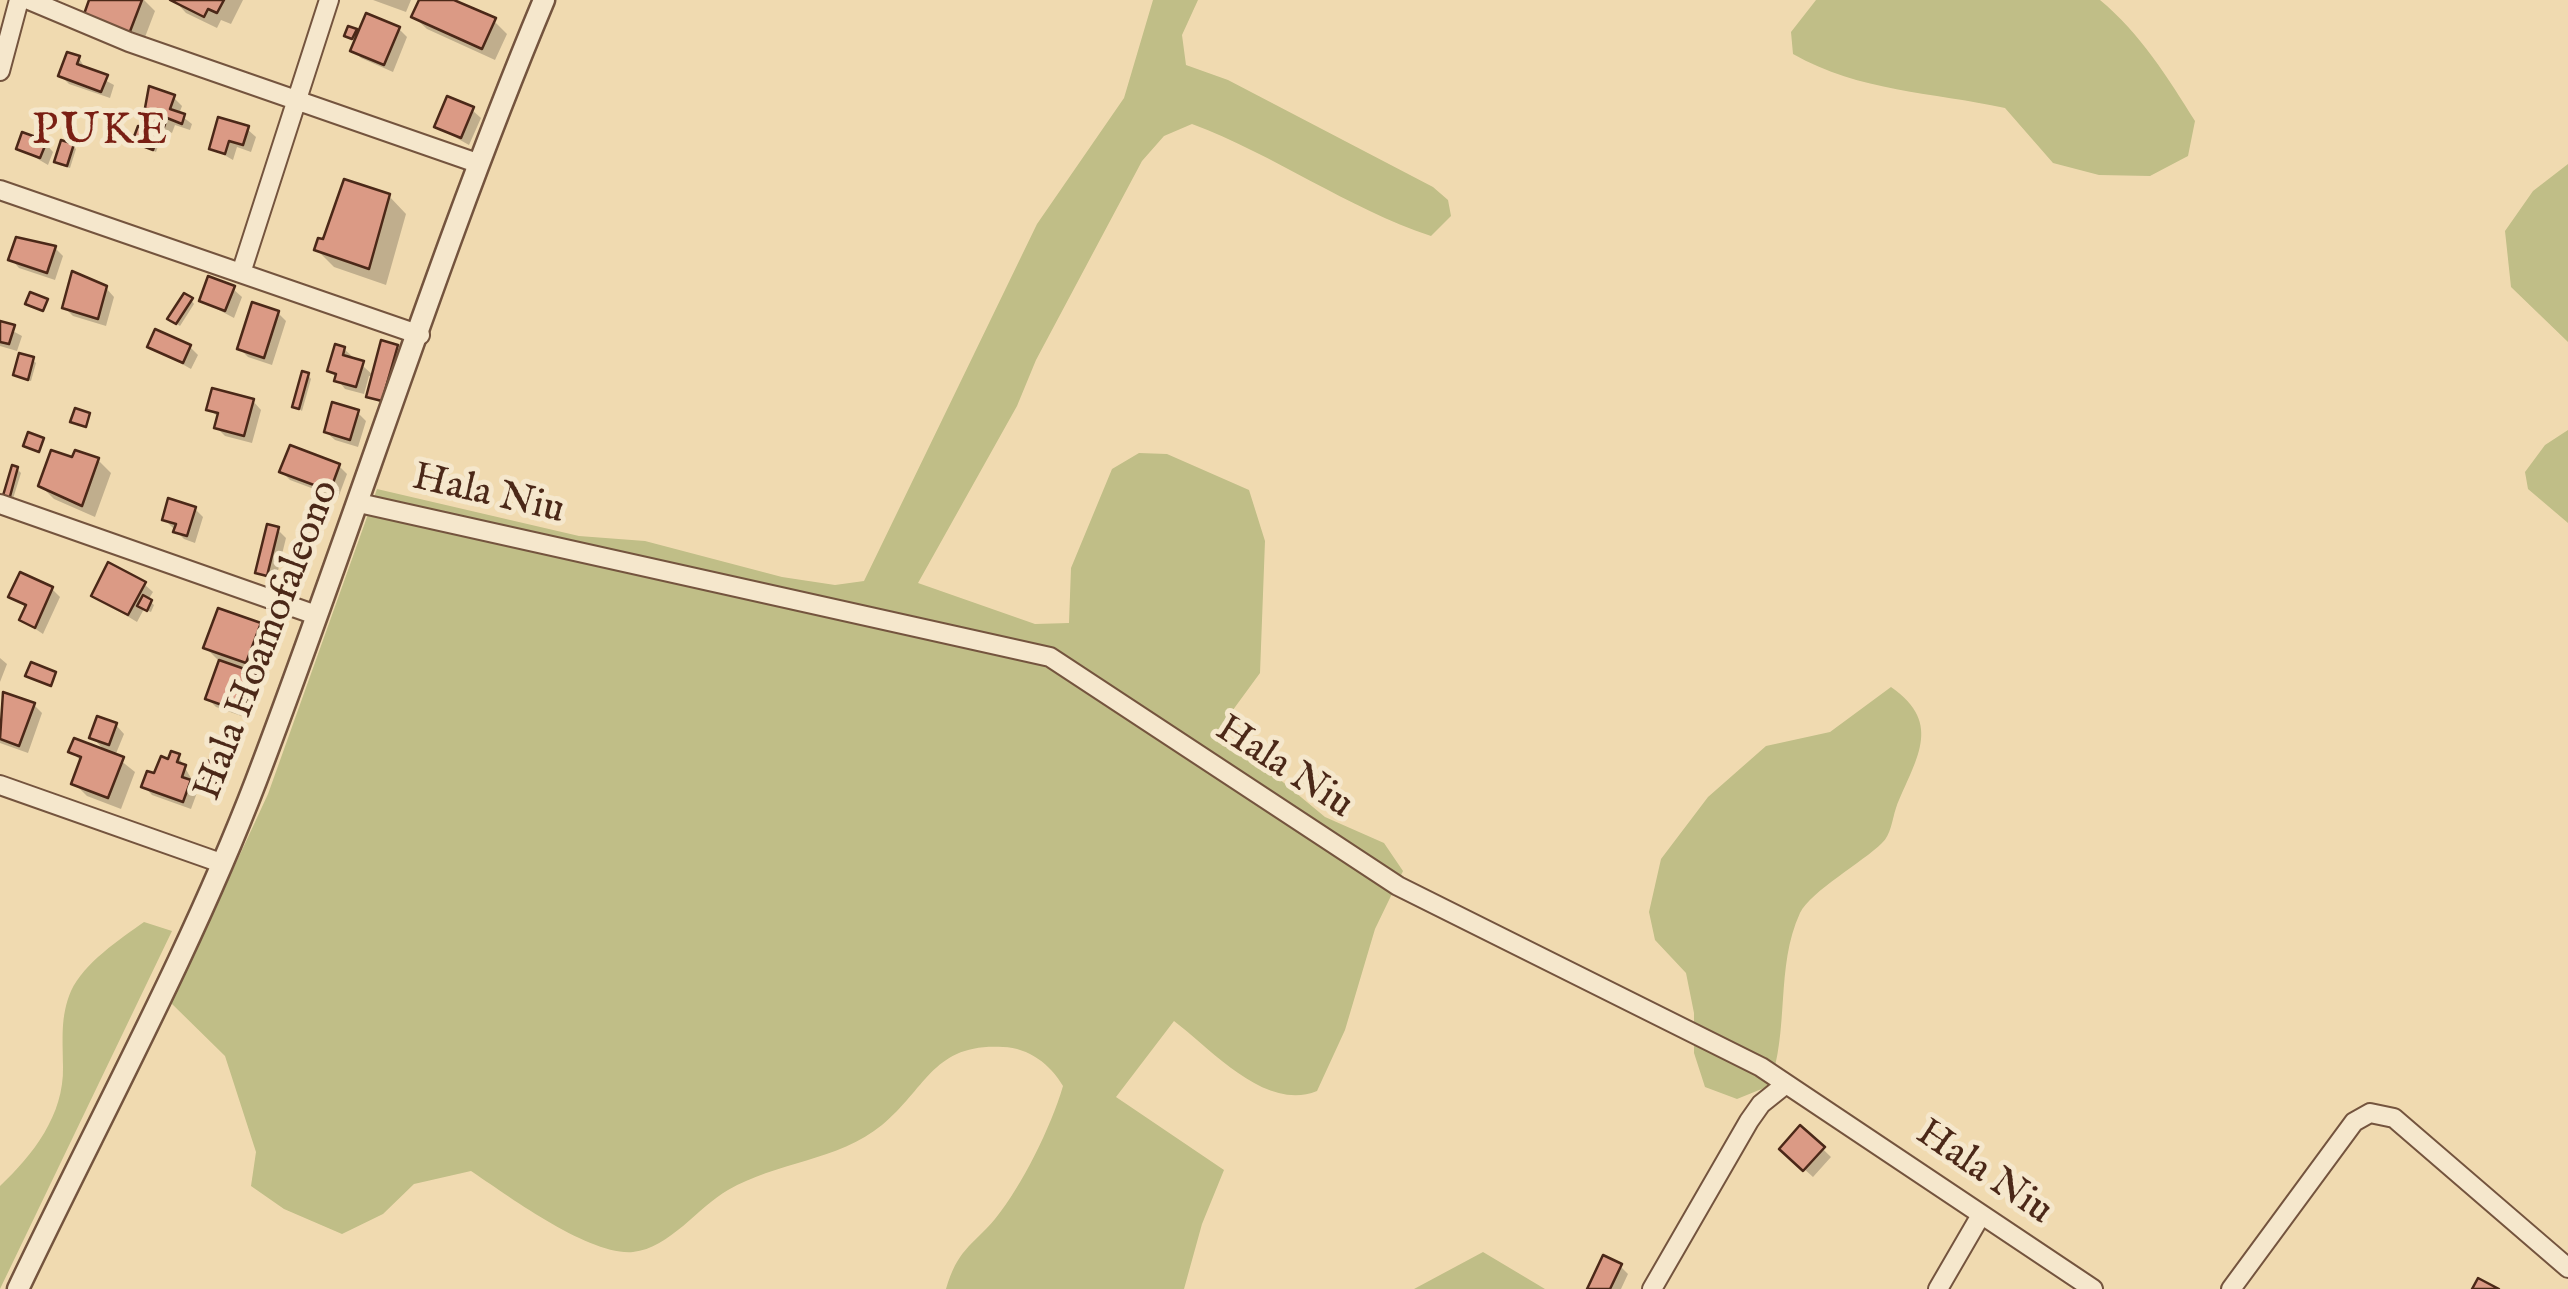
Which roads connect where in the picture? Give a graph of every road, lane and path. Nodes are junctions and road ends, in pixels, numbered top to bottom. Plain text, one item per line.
1 (20, 0) edge
2 (29, 0) edge
3 (329, 0) edge
4 (544, 0) edge
5 (0, 71) edge
6 (295, 101) junction
7 (477, 163) junction
8 (0, 190) edge
9 (241, 272) junction
10 (420, 335) junction
11 (359, 503) junction
12 (0, 504) edge
13 (316, 615) junction
14 (0, 785) edge
15 (221, 863) junction
16 (1786, 1084) junction
17 (1981, 1215) junction
18 (2568, 1268) edge
19 (18, 1289) edge
20 (1652, 1289) edge
21 (1938, 1289) edge
22 (2093, 1289) edge
23 (2232, 1289) edge

1 - 5 street
2 - 6 street
3 - 6 street
4 - 7 street, Hala Hoamofaleono
6 - 7 street
6 - 9 street
7 - 10 street, Hala Hoamofaleono
8 - 9 street
9 - 10 street
10 - 11 street, Hala Hoamofaleono
11 - 13 street, Hala Hoamofaleono
11 - 16 street, Hala Niu
12 - 13 street
13 - 15 street, Hala Hoamofaleono
14 - 15 street
15 - 19 street, Hala Hoamofaleono
16 - 17 street, Hala Niu
16 - 20 street
17 - 21 street
17 - 22 street, Hala Niu
18 - 23 street

